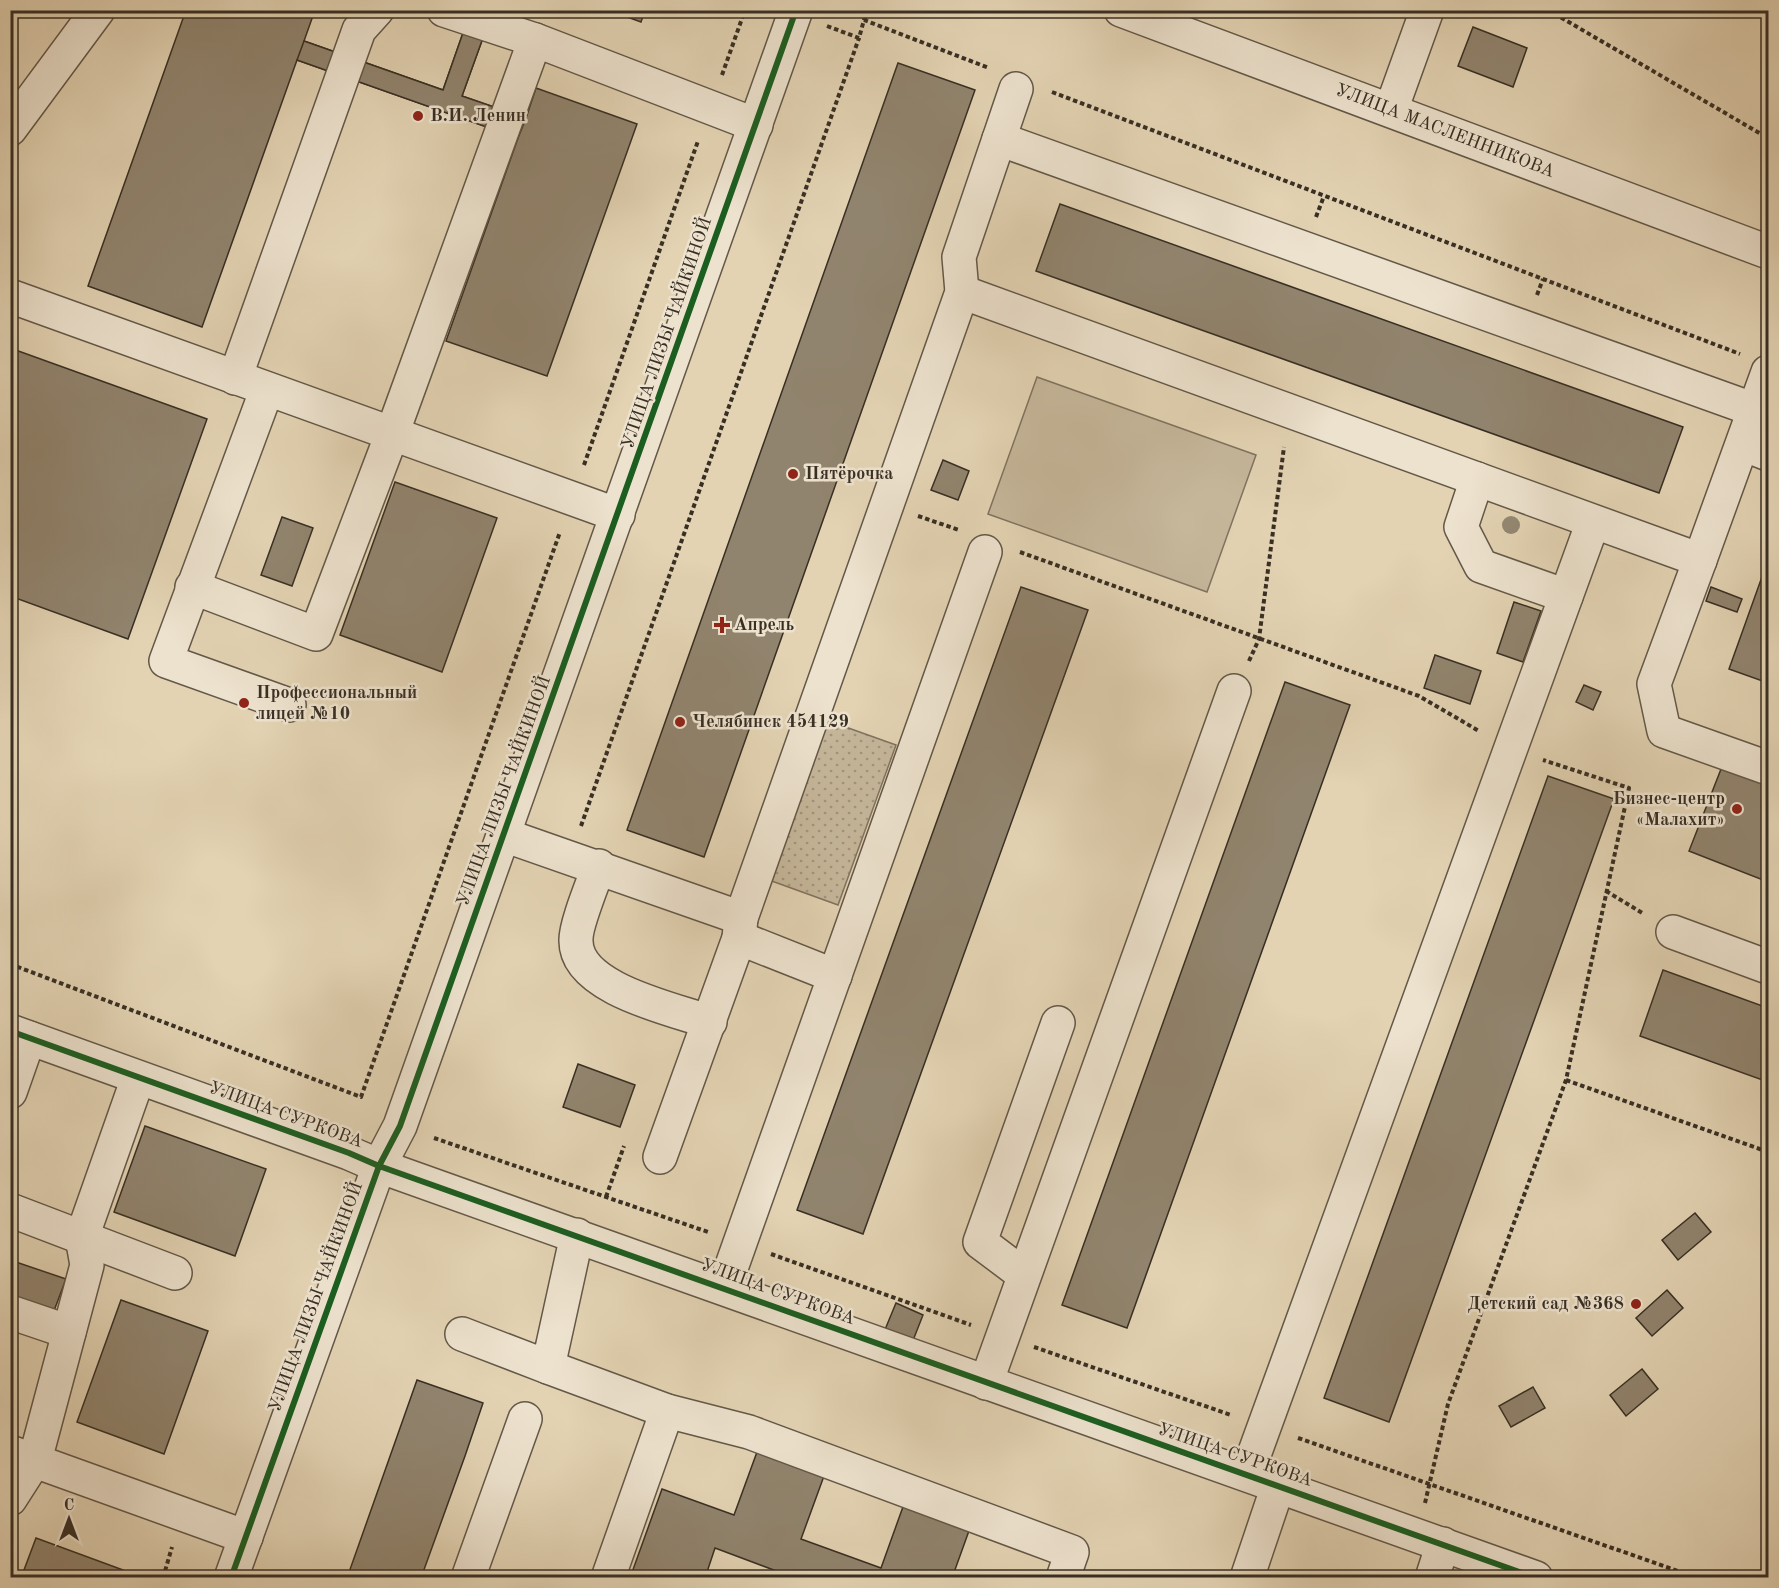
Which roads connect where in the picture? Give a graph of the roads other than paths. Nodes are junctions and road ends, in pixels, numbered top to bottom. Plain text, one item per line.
1 (98, 10) edge
2 (377, 10) edge
3 (444, 10) edge
4 (1121, 10) edge
5 (1427, 10) edge
6 (795, 13) edge
7 (535, 40) junction
8 (1020, 83) road end
9 (1390, 110) junction
10 (756, 125) junction
11 (10, 129) edge
12 (999, 139) junction
13 (1768, 252) edge
14 (962, 292) junction
15 (10, 296) edge
16 (1758, 365) edge
17 (235, 378) junction
18 (267, 389) junction
19 (1755, 410) junction
20 (392, 434) junction
21 (1756, 449) edge
22 (1477, 479) junction
23 (618, 515) junction
24 (1593, 522) junction
25 (974, 542) road end
26 (1700, 560) junction
27 (192, 587) junction
28 (1566, 596) junction
29 (1234, 691) road end
30 (289, 705) dead end
31 (1768, 768) edge
32 (504, 835) junction
33 (585, 861) junction
34 (740, 928) junction
35 (1673, 932) road end
36 (1768, 966) edge
37 (835, 976) junction
38 (710, 1022) junction
39 (1058, 1023) dead end
40 (20, 1035) edge
41 (138, 1078) junction
42 (10, 1092) edge
43 (660, 1157) dead end
44 (379, 1166) junction
45 (10, 1210) edge
46 (577, 1235) junction
47 (82, 1237) junction
48 (175, 1274) dead end
49 (1024, 1275) junction
50 (724, 1288) junction
51 (10, 1312) edge
52 (69, 1332) junction
53 (462, 1334) dead end
54 (548, 1367) junction
55 (986, 1383) junction
56 (667, 1411) junction
57 (525, 1419) dead end
58 (22, 1456) edge
59 (1246, 1474) junction
60 (1278, 1486) junction
61 (10, 1499) edge
62 (246, 1537) junction
63 (1431, 1540) junction
64 (231, 1578) edge
65 (468, 1578) edge
66 (608, 1578) edge
67 (1063, 1578) edge
68 (1247, 1578) edge
69 (1432, 1578) edge
70 (1536, 1578) edge

1 - 11 street
2 - 17 street
3 - 7 street
4 - 9 street, УЛИЦА МАСЛЕННИКОВА
5 - 9 street
6 - 10 street, УЛИЦА ЛИЗЫ ЧАЙКИНОЙ
7 - 10 street
7 - 20 street
8 - 12 street
9 - 13 street, УЛИЦА МАСЛЕННИКОВА
10 - 23 street, УЛИЦА ЛИЗЫ ЧАЙКИНОЙ
12 - 14 street
12 - 19 street
14 - 22 street
14 - 34 street
15 - 17 street
16 - 19 street
17 - 18 street
18 - 20 street
18 - 27 street
19 - 21 street
20 - 23 street
20 - 27 street
21 - 26 street
22 - 24 street
22 - 28 street
23 - 32 street, УЛИЦА ЛИЗЫ ЧАЙКИНОЙ
24 - 26 street
24 - 28 street
25 - 37 street
26 - 31 street
27 - 30 street
28 - 59 street
29 - 49 street
32 - 33 street
32 - 44 street, УЛИЦА ЛИЗЫ ЧАЙКИНОЙ
33 - 34 street
33 - 38 street
34 - 37 street
34 - 38 street
35 - 36 street
37 - 50 street
38 - 43 street
39 - 49 street
40 - 41 street, УЛИЦА СУРКОВА
40 - 42 street
41 - 44 street, УЛИЦА СУРКОВА
41 - 47 street
44 - 46 street, УЛИЦА СУРКОВА
44 - 62 street, УЛИЦА ЛИЗЫ ЧАЙКИНОЙ
45 - 47 street
46 - 50 street, УЛИЦА СУРКОВА
46 - 54 street
47 - 48 street
47 - 52 street
49 - 55 street
50 - 55 street, УЛИЦА СУРКОВА
51 - 52 street
52 - 58 street
53 - 54 street
54 - 56 street
55 - 59 street, УЛИЦА СУРКОВА
56 - 66 street
56 - 67 street
57 - 65 street
58 - 61 street
58 - 62 street
59 - 60 street, УЛИЦА СУРКОВА
60 - 63 street, УЛИЦА СУРКОВА
60 - 68 street
62 - 64 street, УЛИЦА ЛИЗЫ ЧАЙКИНОЙ
63 - 69 street
63 - 70 street, УЛИЦА СУРКОВА

